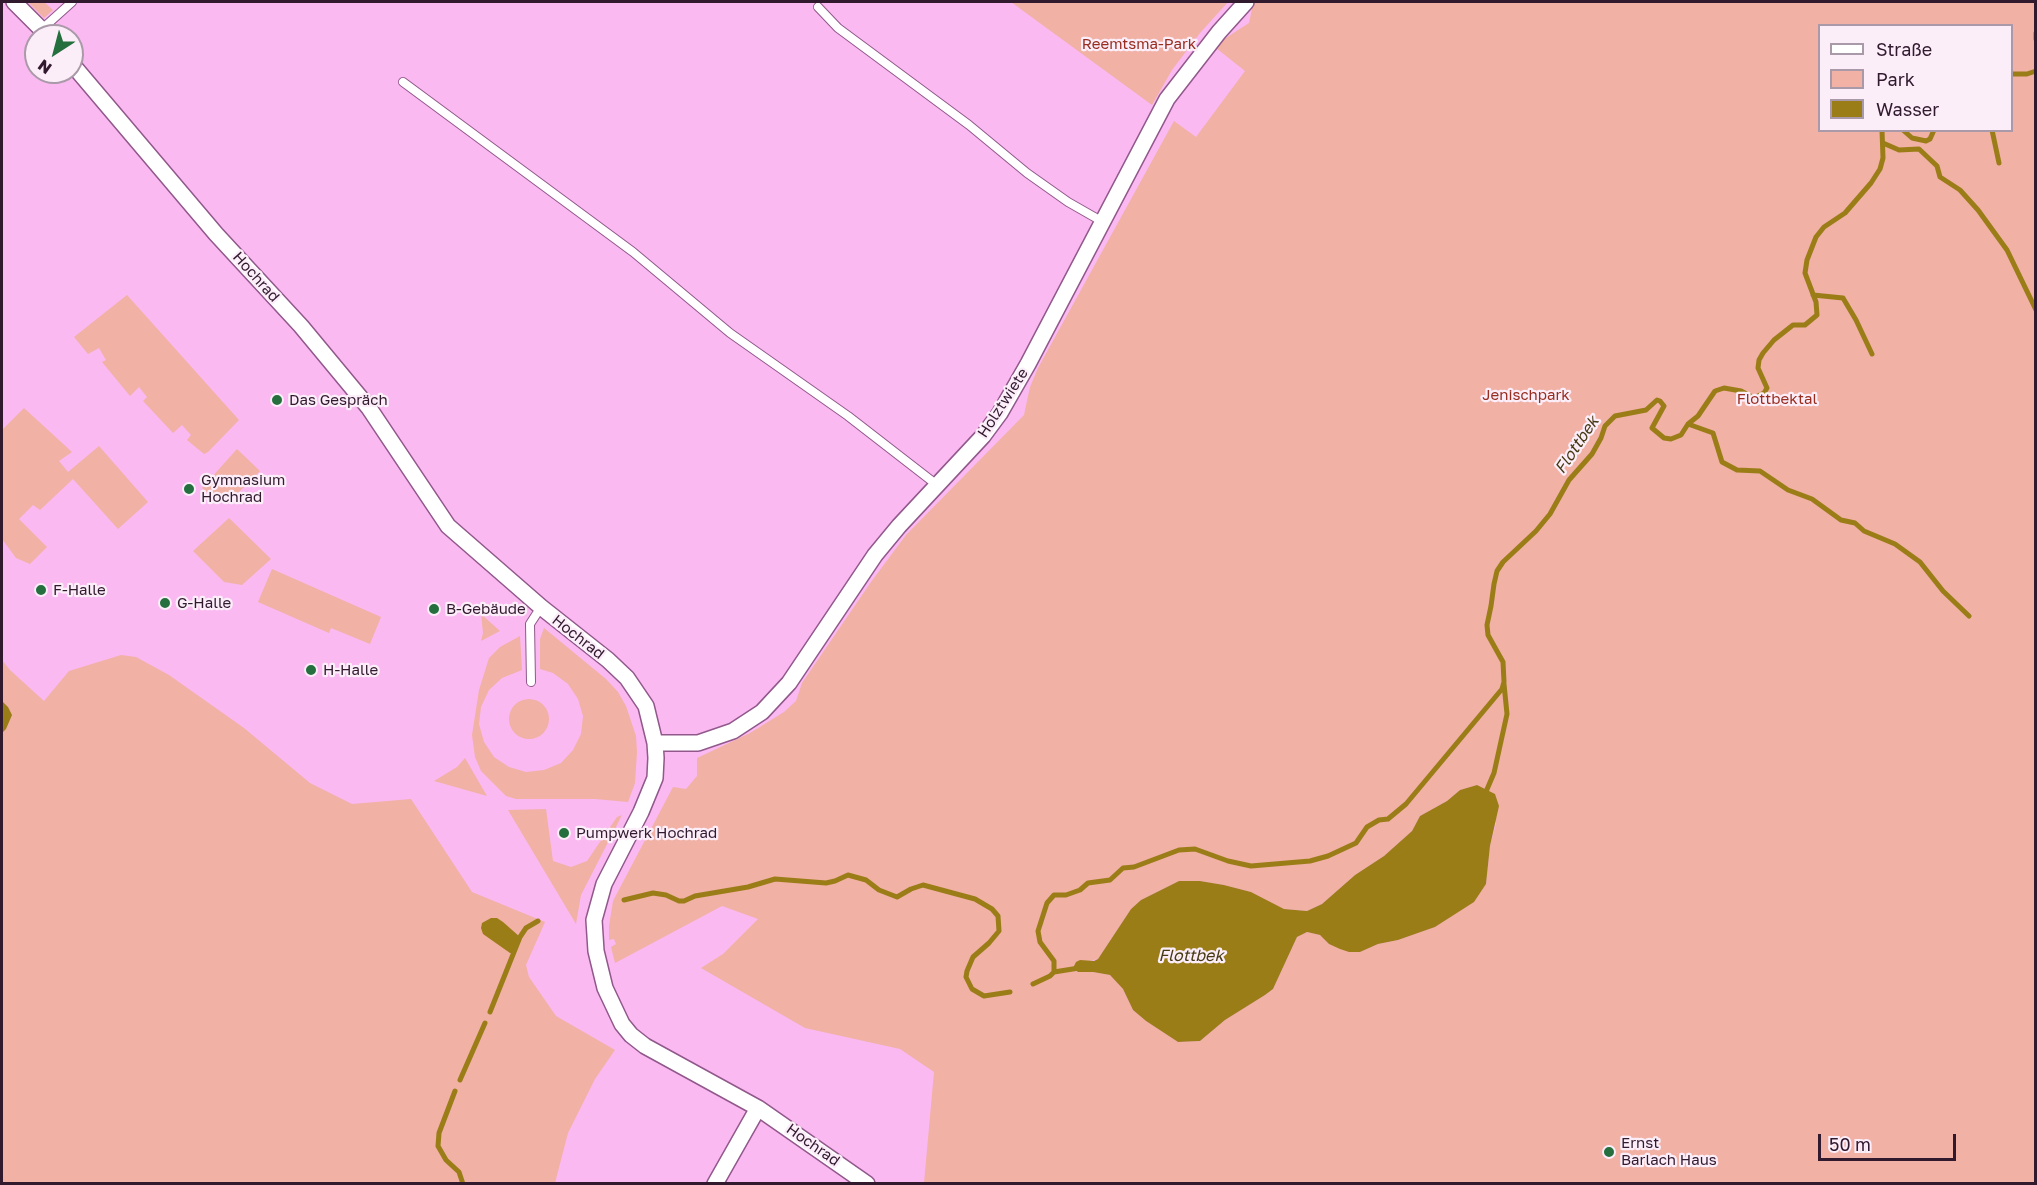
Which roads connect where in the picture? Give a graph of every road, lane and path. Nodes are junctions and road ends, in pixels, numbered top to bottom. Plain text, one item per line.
1 (14, 2) edge
2 (72, 2) edge
3 (1246, 2) edge
4 (818, 7) dead end
5 (36, 24) edge
6 (53, 24) edge
7 (84, 78) edge
8 (403, 82) dead end
9 (1103, 222) junction
10 (937, 485) junction
11 (541, 608) junction
12 (531, 682) dead end
13 (655, 743) junction
14 (758, 1108) junction
15 (715, 1184) edge
16 (867, 1184) edge

1 - 5 street
2 - 6 lane
3 - 9 street, Holztwiete
4 - 9 lane
7 - 11 street, Hochrad
8 - 10 lane
9 - 10 street, Holztwiete
10 - 13 street, Holztwiete
11 - 12 lane
11 - 13 street, Hochrad
13 - 14 street, Hochrad
14 - 15 street
14 - 16 street, Hochrad

